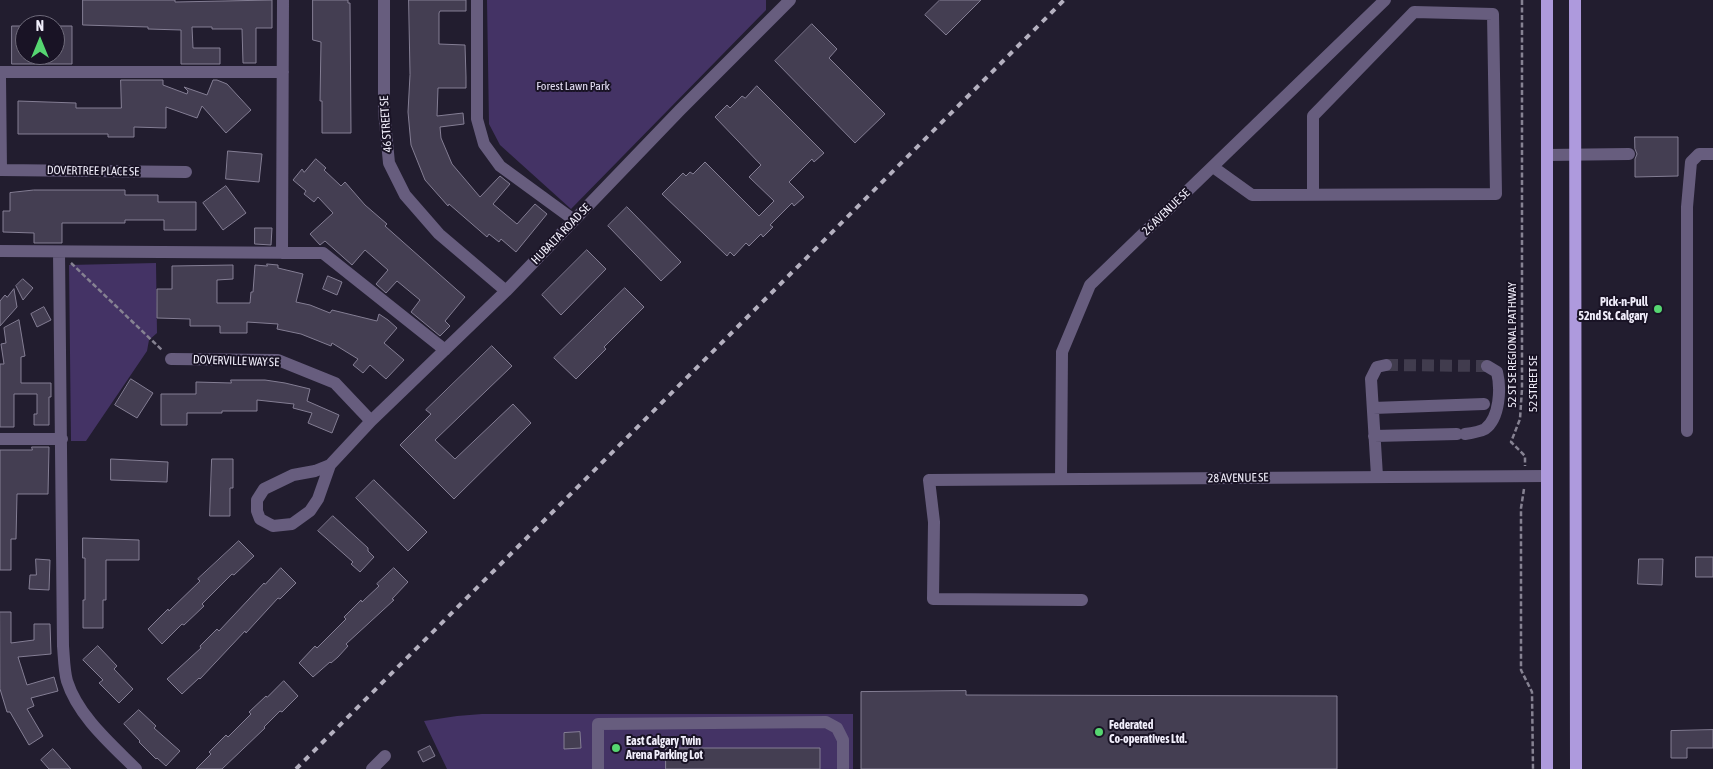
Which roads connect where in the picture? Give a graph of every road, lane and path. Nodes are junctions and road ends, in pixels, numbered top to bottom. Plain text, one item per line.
1 (283, 0) edge
2 (384, 0) edge
3 (477, 0) edge
4 (790, 0) edge
5 (1385, 0) edge
6 (1522, 0) edge
7 (1547, 0) edge
8 (1576, 0) edge
9 (0, 72) edge
10 (283, 72) junction
11 (0, 77) edge
12 (1629, 154) dead end
13 (1713, 154) edge
14 (1547, 155) junction
15 (1576, 155) junction
16 (1213, 166) junction
17 (0, 170) edge
18 (186, 172) dead end
19 (1313, 194) junction
20 (574, 220) junction
21 (0, 251) edge
22 (59, 252) junction
23 (282, 253) junction
24 (506, 291) junction
25 (445, 350) junction
26 (171, 358) joint
27 (1386, 364) dead end
28 (1487, 366) dead end
29 (1484, 404) dead end
30 (1373, 408) junction
31 (371, 421) junction
32 (1687, 431) dead end
33 (1374, 436) junction
34 (0, 439) edge
35 (62, 439) junction
36 (330, 465) junction
37 (1526, 475) junction
38 (1377, 476) junction
39 (1547, 476) junction
40 (1061, 479) junction
41 (1082, 600) dead end
42 (384, 756) dead end
43 (136, 769) edge
44 (372, 769) edge
45 (598, 769) edge
46 (843, 769) edge
47 (1533, 769) edge
48 (1547, 769) edge
49 (1576, 769) edge

1 - 10 street
2 - 24 street, 46 STREET SE
3 - 20 street
4 - 20 street, HUBALTA ROAD SE
5 - 16 street, 26 AVENUE SE
6 - 37 path, 52 ST SE REGIONAL PATHWAY
7 - 14 main road, 52 STREET SE
8 - 15 main road
9 - 10 street
10 - 23 street
11 - 17 street
12 - 15 street
13 - 32 street
14 - 15 street
14 - 39 main road, 52 STREET SE
15 - 49 main road
16 - 19 street
16 - 40 street, 26 AVENUE SE
17 - 18 street, DOVERTREE PLACE SE
19 - 19 street
20 - 24 street, HUBALTA ROAD SE
21 - 22 street
22 - 23 street
22 - 26 path
22 - 35 street
23 - 25 street
24 - 25 street, HUBALTA ROAD SE
25 - 31 street, HUBALTA ROAD SE
26 - 31 street, DOVERVILLE WAY SE
27 - 30 street
28 - 33 street
29 - 30 street
30 - 33 street
31 - 36 street, HUBALTA ROAD SE
33 - 38 street
34 - 35 street
35 - 43 street
36 - 36 street, HUBALTA ROAD SE
37 - 38 street, 28 AVENUE SE
37 - 39 street, 28 AVENUE SE
37 - 47 path, 52 ST SE REGIONAL PATHWAY
38 - 40 street, 28 AVENUE SE
39 - 48 main road, 52 STREET SE
40 - 41 street, 28 AVENUE SE
42 - 44 street
45 - 46 street

